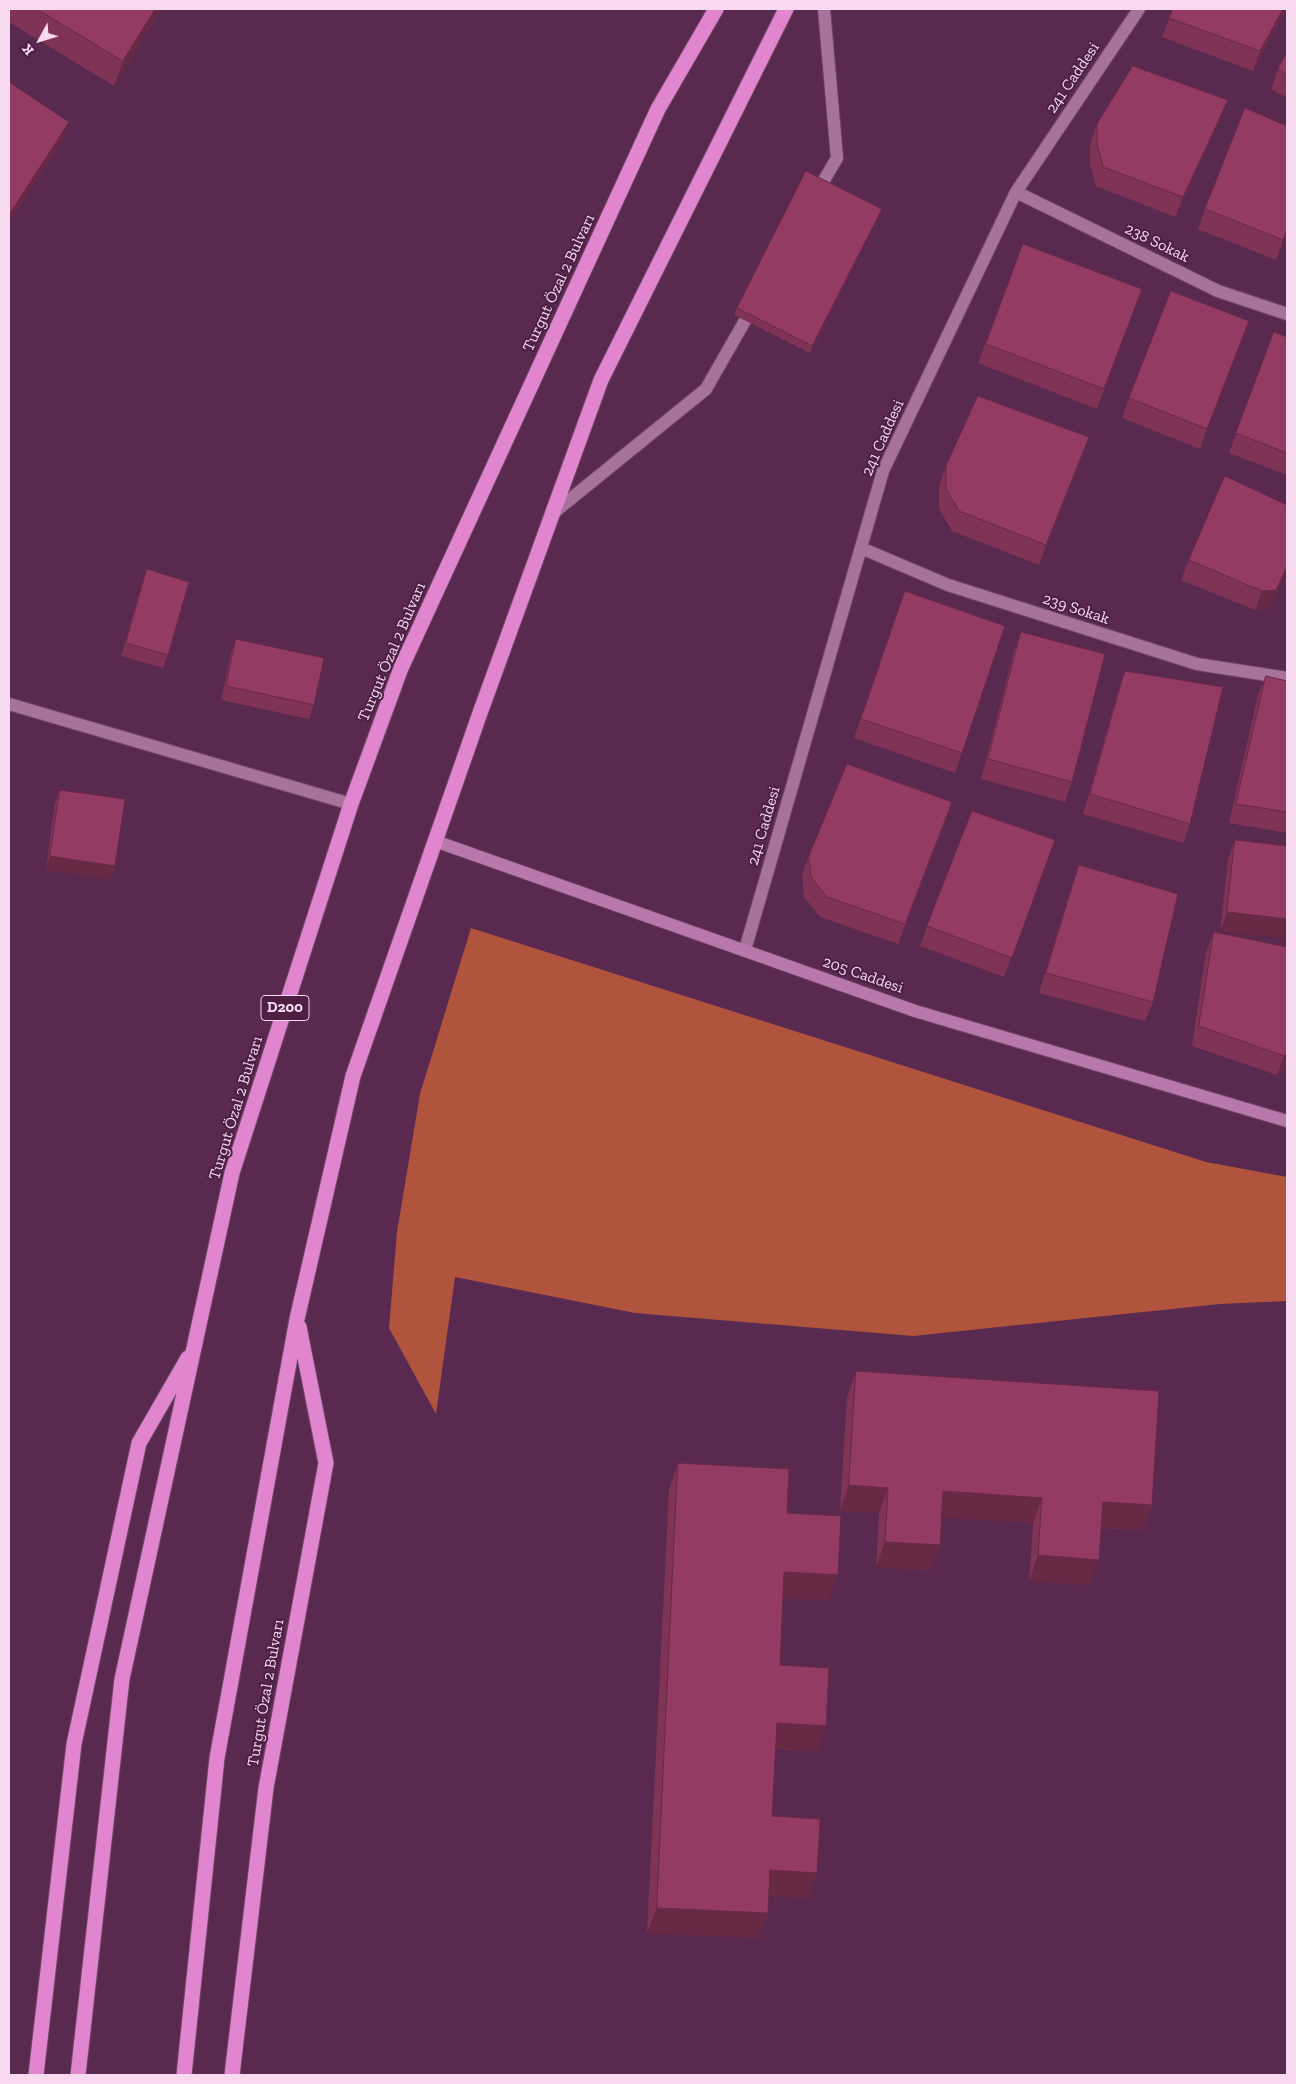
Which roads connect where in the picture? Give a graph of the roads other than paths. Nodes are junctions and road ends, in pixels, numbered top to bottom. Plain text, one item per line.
1 (716, 9) edge
2 (786, 9) edge
3 (824, 9) edge
4 (1139, 9) edge
5 (1016, 192) junction
6 (808, 209) edge
7 (759, 295) edge
8 (1287, 314) edge
9 (552, 514) junction
10 (861, 548) junction
11 (1287, 678) edge
12 (9, 704) edge
13 (351, 804) junction
14 (435, 841) junction
15 (745, 950) junction
16 (1287, 1121) edge
17 (297, 1319) junction
18 (195, 1346) junction
19 (36, 2075) edge
20 (78, 2075) edge
21 (184, 2075) edge
22 (232, 2075) edge

1 - 13 highway, Turgut Özal 2 Bulvarı / D200
2 - 9 highway, Turgut Özal 2 Bulvarı
3 - 6 street
4 - 5 street, 241 Caddesi
5 - 8 street, 238 Sokak
5 - 10 street, 241 Caddesi
7 - 9 street
9 - 14 highway, Turgut Özal 2 Bulvarı
10 - 11 street, 239 Sokak
10 - 15 street, 241 Caddesi
12 - 13 street
13 - 18 highway, Turgut Özal 2 Bulvarı / D200
14 - 15 street, 205 Caddesi
14 - 17 highway, Turgut Özal 2 Bulvarı
15 - 16 street, 205 Caddesi
17 - 21 highway, Turgut Özal 2 Bulvarı
17 - 22 highway, Turgut Özal 2 Bulvarı
18 - 19 highway, Turgut Özal 2 Bulvarı
18 - 20 highway, Turgut Özal 2 Bulvarı / D200

